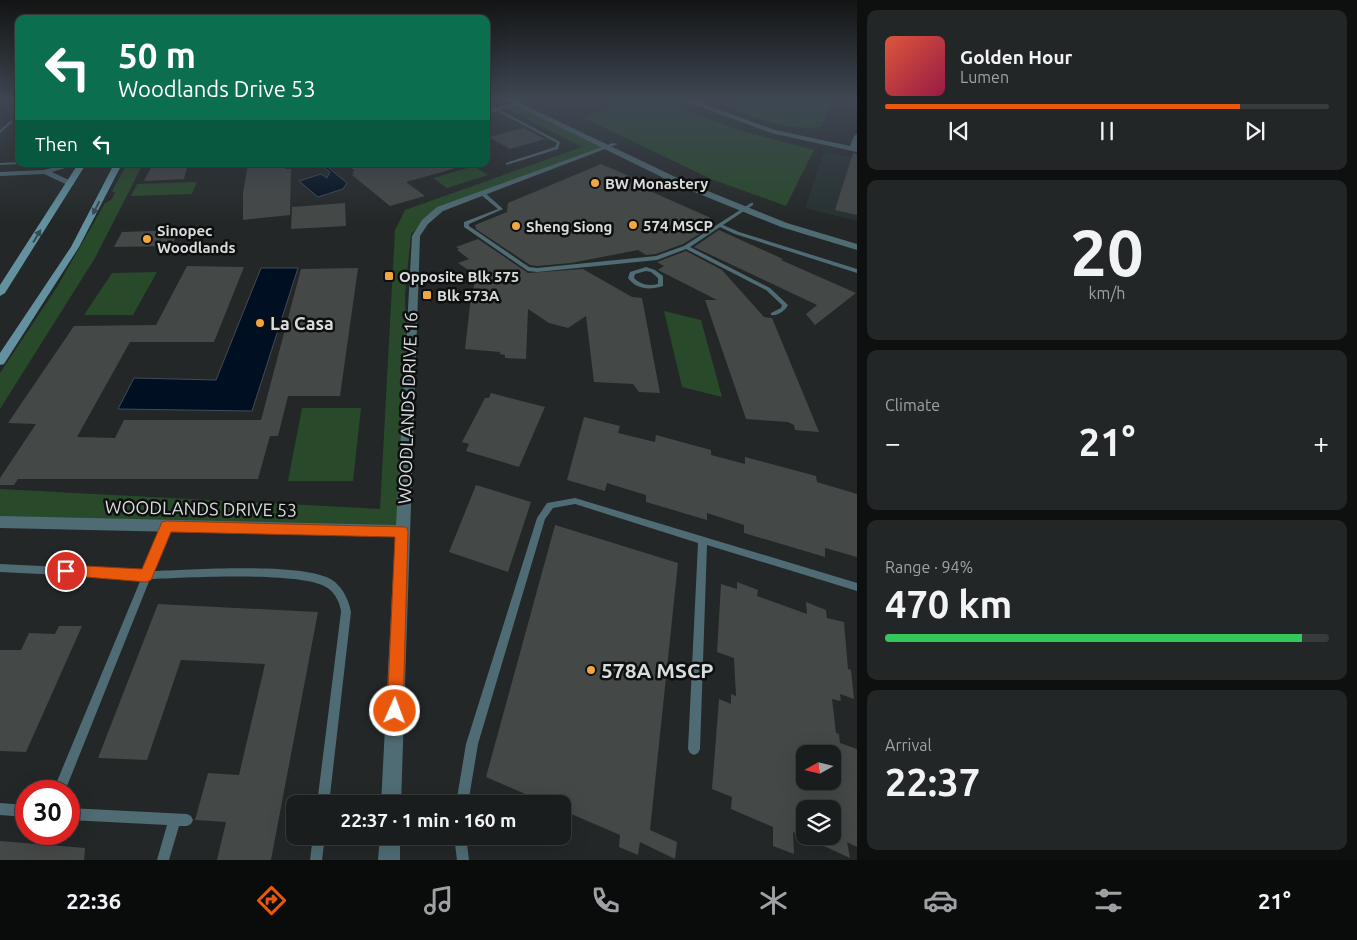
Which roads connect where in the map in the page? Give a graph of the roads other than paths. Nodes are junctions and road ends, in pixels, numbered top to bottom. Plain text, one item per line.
1 (556, 141) edge
2 (600, 141) edge
3 (602, 141) edge
4 (820, 141) edge
5 (611, 146) junction
6 (855, 149) edge
7 (15, 163) edge
8 (0, 164) edge
9 (508, 164) dead end
10 (63, 167) edge
11 (80, 167) edge
12 (116, 167) edge
13 (44, 172) junction
14 (0, 174) edge
15 (70, 184) junction
16 (482, 192) junction
17 (747, 206) junction
18 (719, 225) junction
19 (857, 238) edge
20 (686, 247) junction
21 (857, 247) edge
22 (638, 259) junction
23 (640, 270) junction
24 (857, 271) edge
25 (0, 293) edge
26 (773, 314) dead end
27 (13, 344) junction
28 (0, 351) edge
29 (0, 361) edge
30 (0, 522) edge
31 (167, 526) junction
32 (402, 531) junction
33 (703, 540) junction
34 (0, 568) edge
35 (146, 575) junction
36 (857, 586) edge
37 (694, 748) dead end
38 (63, 780) edge
39 (324, 795) edge
40 (391, 795) edge
41 (464, 795) edge
42 (0, 809) edge
43 (15, 810) edge
44 (80, 815) edge
45 (318, 845) edge
46 (390, 845) edge
47 (461, 845) edge
48 (163, 860) edge
49 (316, 860) edge
50 (389, 860) edge
51 (463, 860) edge

1 - 9 lane
2 - 5 street
3 - 5 street
4 - 6 street
5 - 16 street, WOODLANDS DRIVE 16
5 - 17 street
7 - 8 lane
10 - 13 street
11 - 15 main road
12 -> 27 main road
13 - 14 street
13 - 15 street
25 -> 15 main road
16 - 22 lane
16 - 32 street, WOODLANDS DRIVE 16
17 - 18 lane
17 - 19 street
17 - 21 street
18 - 20 lane
18 - 24 lane
20 - 22 lane
20 - 26 lane
22 - 23 lane
23 - 23 lane
27 - 28 main road
27 - 29 main road
30 - 31 street, WOODLANDS DRIVE 53
31 - 32 street, WOODLANDS DRIVE 53
31 - 35 lane
32 - 40 street, WOODLANDS DRIVE 16
33 - 36 lane
33 - 37 lane
33 - 41 lane
34 - 35 lane
35 - 38 lane
35 - 39 lane
42 - 43 lane
44 - 48 lane
45 - 49 lane
46 - 50 street
47 - 51 lane

